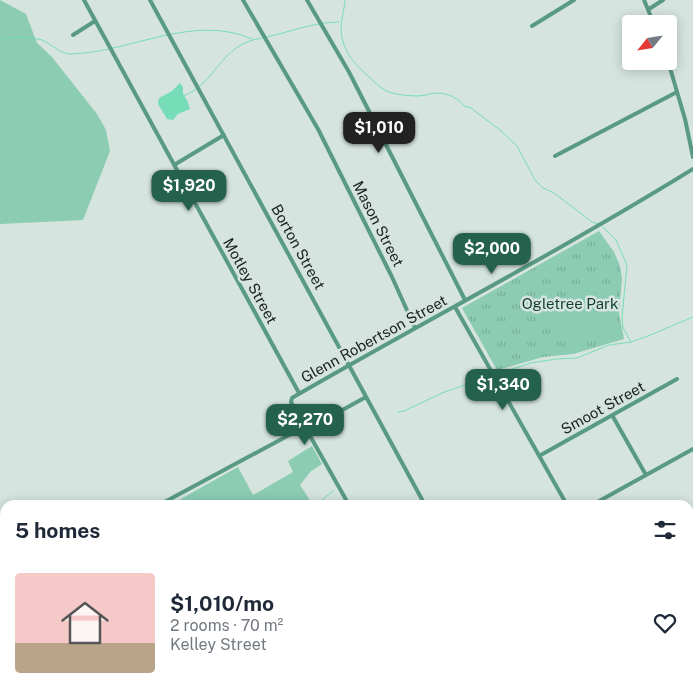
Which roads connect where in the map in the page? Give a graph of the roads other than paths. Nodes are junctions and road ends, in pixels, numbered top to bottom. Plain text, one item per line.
1 (84, 0) edge
2 (150, 0) edge
3 (243, 0) edge
4 (307, 0) edge
5 (574, 0) edge
6 (644, 0) edge
7 (662, 0) edge
8 (648, 9) junction
9 (650, 15) edge
10 (95, 21) junction
11 (532, 26) dead end
12 (72, 35) dead end
13 (671, 70) edge
14 (677, 92) junction
15 (224, 136) junction
16 (555, 156) dead end
17 (693, 157) edge
18 (174, 165) junction
19 (693, 169) edge
20 (465, 300) junction
21 (455, 307) junction
22 (415, 328) junction
23 (350, 365) junction
24 (677, 379) dead end
25 (299, 393) junction
26 (366, 397) junction
27 (612, 415) junction
28 (305, 428) junction
29 (693, 449) edge
30 (539, 456) junction
31 (646, 475) junction
32 (168, 500) edge
33 (346, 500) edge
34 (422, 500) edge
35 (564, 500) edge
36 (601, 500) edge

1 - 10 street, Motley Street
2 - 15 street, Borton Street
3 - 22 street, Mason Street
4 - 20 street
5 - 11 street
6 - 8 street
7 - 8 street
8 - 9 street
10 - 12 street
10 - 18 street, Motley Street
13 - 14 street
14 - 16 street
14 - 17 street
15 - 18 street
15 - 23 street, Borton Street
18 - 25 street, Motley Street
19 - 20 street, Glenn Robertson Street
20 - 21 street, Glenn Robertson Street
21 - 22 street, Glenn Robertson Street
21 - 30 street
22 - 23 street, Glenn Robertson Street
23 - 25 street, Glenn Robertson Street
23 - 26 street, Borton Street
24 - 27 street, Smoot Street
25 - 28 street
26 - 28 street
26 - 34 street, Borton Street
27 - 30 street, Smoot Street
27 - 31 street
28 - 32 street
28 - 33 street
29 - 31 street
30 - 35 street
31 - 36 street

